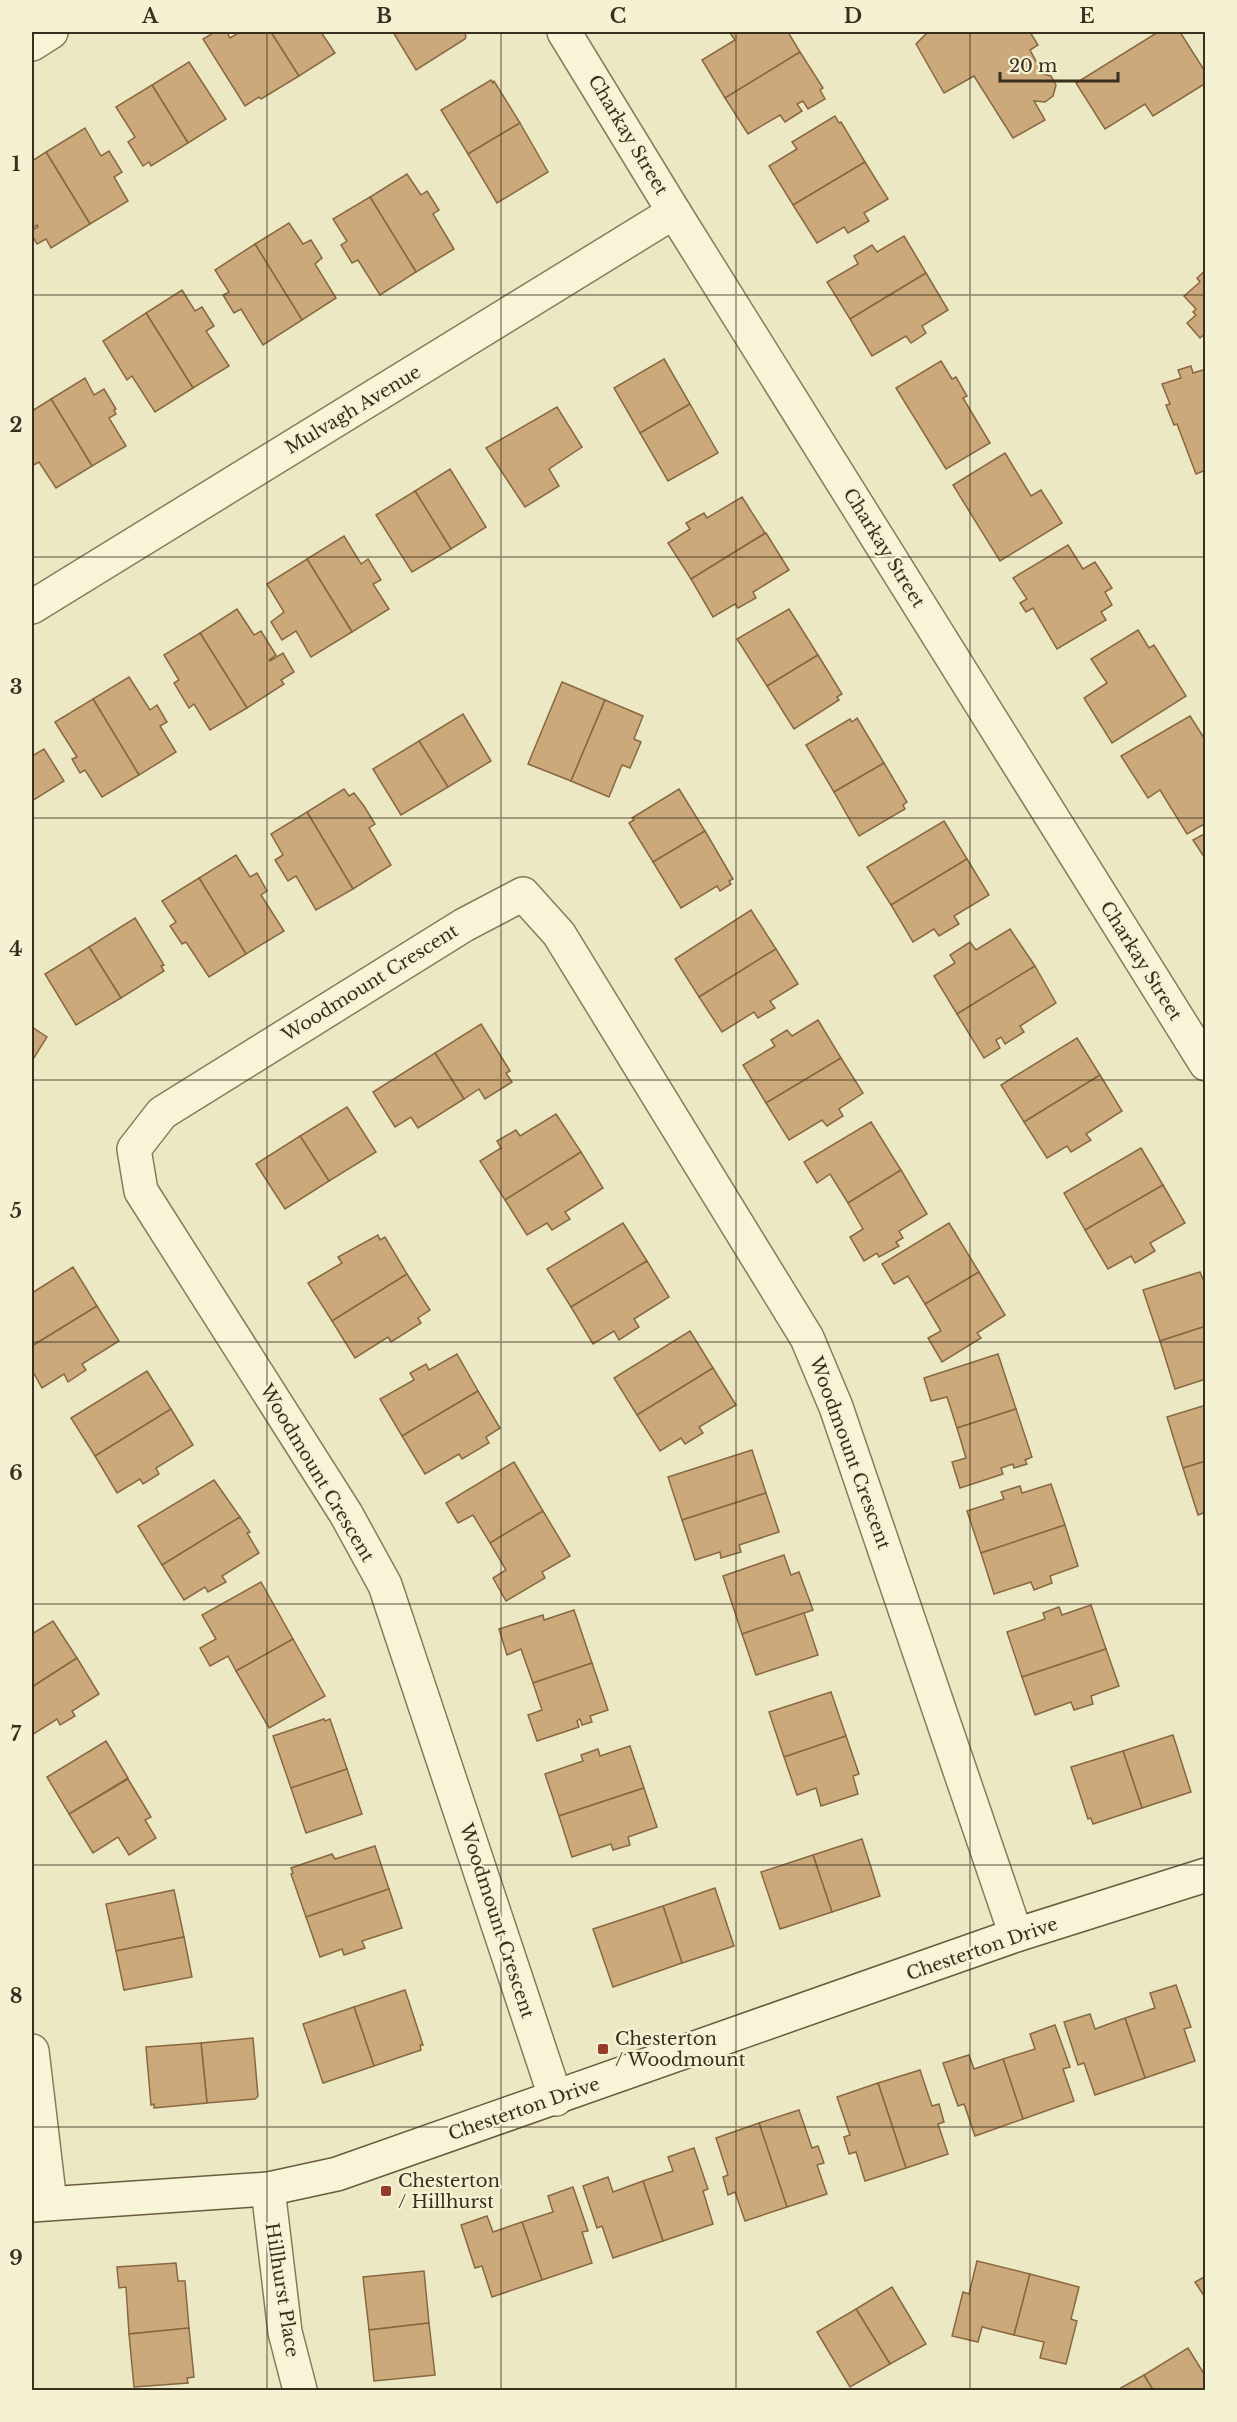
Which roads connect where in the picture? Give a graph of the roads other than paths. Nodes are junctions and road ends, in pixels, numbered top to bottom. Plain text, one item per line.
1 (51, 32) edge
2 (564, 32) edge
3 (32, 44) edge
4 (674, 212) junction
5 (32, 607) edge
6 (1206, 1064) edge
7 (1206, 1875) edge
8 (1016, 1935) junction
9 (32, 2051) edge
10 (556, 2098) junction
11 (268, 2189) junction
12 (41, 2204) edge
13 (300, 2391) edge

1 - 3 street
2 - 4 street, Charkay Street
4 - 5 street, Mulvagh Avenue
4 - 6 street, Charkay Street
7 - 8 street, Chesterton Drive
8 - 10 street, Chesterton Drive
8 - 10 street, Woodmount Crescent
9 - 12 street
10 - 11 street, Chesterton Drive
11 - 12 street, Chesterton Drive
11 - 13 street, Hillhurst Place

